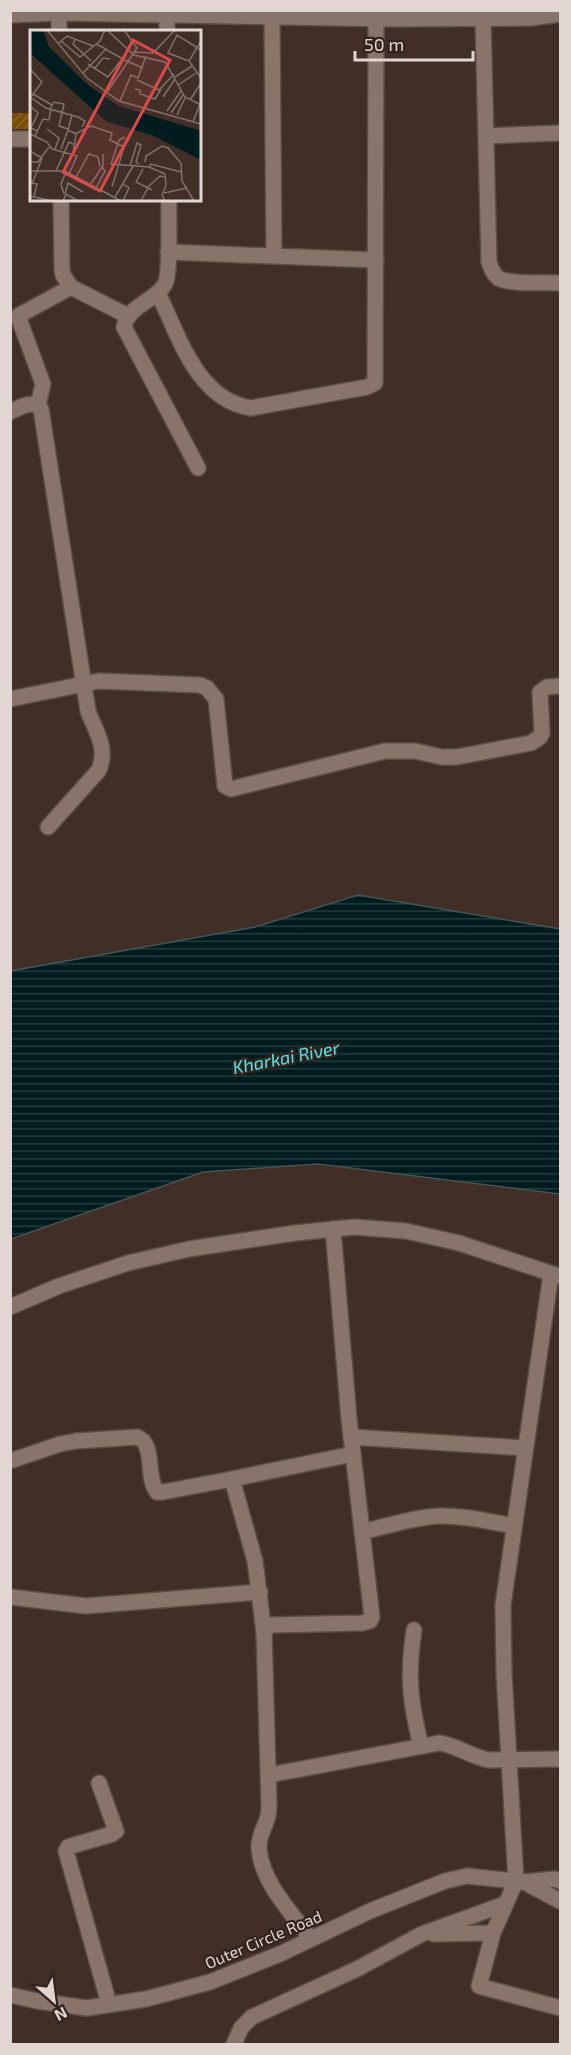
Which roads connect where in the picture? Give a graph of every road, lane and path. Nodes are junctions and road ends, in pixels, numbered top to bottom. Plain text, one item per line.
1 (59, 13) junction
2 (199, 13) edge
3 (532, 14) edge
4 (10, 15) edge
5 (561, 15) edge
6 (167, 16) junction
7 (272, 17) junction
8 (376, 18) junction
9 (483, 19) junction
10 (59, 30) edge
11 (167, 30) edge
12 (561, 134) edge
13 (486, 136) junction
14 (10, 139) edge
15 (30, 139) edge
16 (61, 201) edge
17 (169, 201) edge
18 (168, 252) junction
19 (274, 256) junction
20 (376, 260) junction
21 (561, 283) edge
22 (71, 287) junction
23 (158, 293) junction
24 (128, 316) junction
25 (38, 405) junction
26 (10, 412) edge
27 (198, 468) dead end
28 (84, 683) junction
29 (561, 686) edge
30 (10, 699) edge
31 (48, 827) dead end
32 (333, 1229) junction
33 (556, 1275) edge
34 (10, 1307) edge
35 (351, 1437) junction
36 (525, 1448) junction
37 (353, 1454) junction
38 (10, 1461) edge
39 (232, 1479) junction
40 (514, 1526) junction
41 (362, 1532) junction
42 (260, 1592) junction
43 (10, 1597) edge
44 (414, 1630) dead end
45 (264, 1633) junction
46 (421, 1746) junction
47 (561, 1759) edge
48 (510, 1760) junction
49 (269, 1775) junction
50 (99, 1783) dead end
51 (561, 1881) edge
52 (520, 1882) junction
53 (561, 1901) edge
54 (505, 1904) junction
55 (493, 1933) junction
56 (422, 1934) junction
57 (311, 1939) junction
58 (10, 1995) edge
59 (109, 2004) junction
60 (561, 2008) edge
61 (234, 2044) edge

1 - 4 street
1 - 6 street
1 - 10 street
2 - 6 street
2 - 7 street
3 - 5 street
3 - 9 street
6 - 11 street
7 - 8 street
7 - 19 street
8 - 9 street
8 - 20 street
9 - 13 street
12 - 13 street
13 - 21 street
14 - 15 street
16 - 22 street
17 - 18 street
18 - 19 street
18 - 23 street
19 - 20 street
20 - 23 street
22 - 24 street
22 - 25 street
23 - 24 street
24 - 27 street
25 - 26 street
25 - 28 street
28 - 29 street
28 - 30 street
28 - 31 street
32 - 33 street
32 - 34 street
32 - 35 street
33 - 36 street
35 - 36 street
35 - 37 street
36 - 40 street
37 - 39 street
37 - 41 street
38 - 39 street
39 - 42 street
40 - 41 street
40 - 48 street
41 - 45 street
42 - 43 street
42 - 45 street
44 - 46 street
45 - 49 street
46 - 48 street
46 - 49 street
47 - 48 street
48 - 52 street
49 - 57 street
50 - 59 street
51 - 52 street, Outer Circle Road
52 - 53 street, Outer Circle Road
52 - 54 street
52 - 57 street, Outer Circle Road
54 - 55 street
54 - 56 street
55 - 56 street
55 - 60 street
56 - 61 street
57 - 59 street, Outer Circle Road
58 - 59 street, Outer Circle Road

